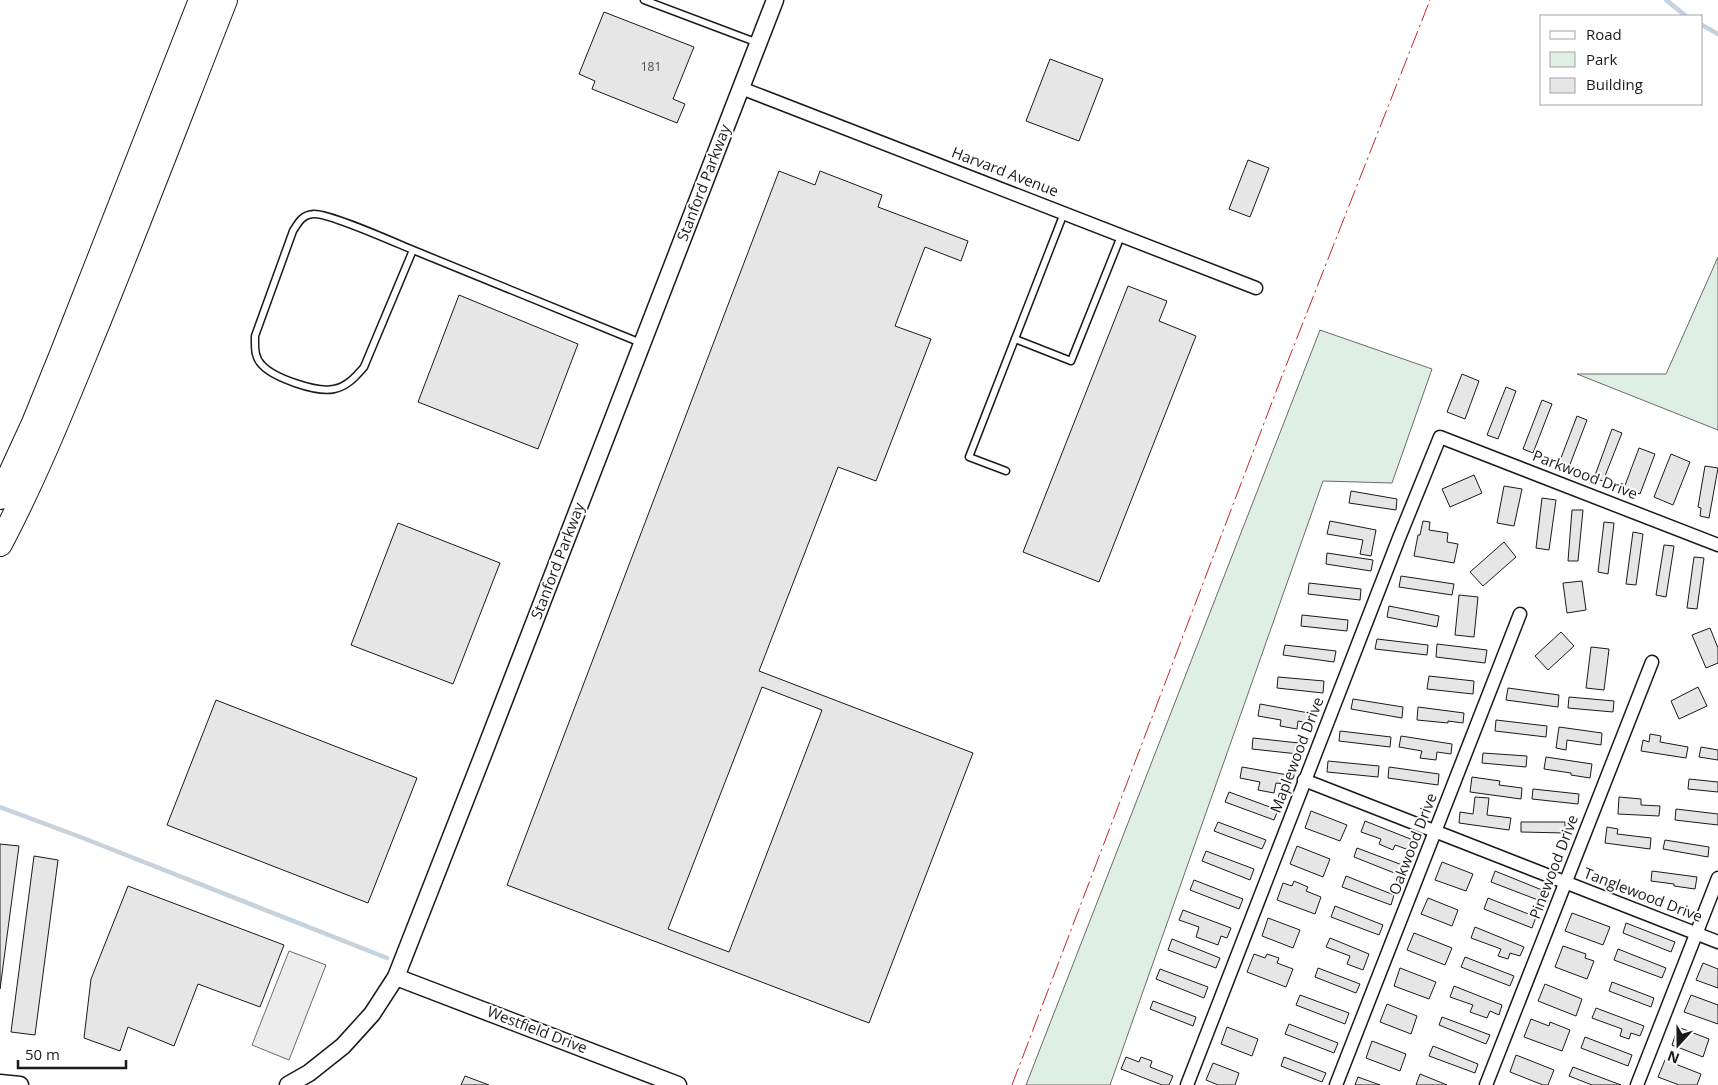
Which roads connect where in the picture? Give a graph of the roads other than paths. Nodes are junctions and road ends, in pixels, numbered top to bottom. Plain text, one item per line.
1 (201, 0) edge
2 (225, 0) edge
3 (644, 0) edge
4 (775, 0) edge
5 (759, 43) junction
6 (741, 88) junction
7 (1064, 213) junction
8 (1121, 236) junction
9 (413, 250) junction
10 (1256, 288) dead end
11 (1015, 339) junction
12 (642, 343) junction
13 (1440, 437) joint
14 (1006, 470) dead end
15 (0, 496) edge
16 (0, 544) edge
17 (1718, 545) edge
18 (1520, 614) dead end
19 (1652, 662) dead end
20 (1304, 780) junction
21 (1435, 831) junction
22 (1718, 878) edge
23 (1565, 882) junction
24 (1696, 934) junction
25 (1718, 942) edge
26 (396, 977) junction
27 (0, 1083) edge
28 (20, 1085) edge
29 (288, 1085) edge
30 (678, 1085) edge
31 (1187, 1085) edge
32 (1336, 1085) edge
33 (1486, 1085) edge
34 (1637, 1085) edge

1 - 15 highway
2 - 16 highway
3 - 5 lane
4 - 5 street, Stanford Parkway
5 - 6 street, Stanford Parkway
6 - 7 street, Harvard Avenue
6 - 12 street, Stanford Parkway
7 - 8 street, Harvard Avenue
7 - 11 lane
8 - 10 street, Harvard Avenue
8 - 11 lane
9 - 9 lane
9 - 12 lane
11 - 14 lane
12 - 26 street, Stanford Parkway
13 - 17 street, Parkwood Drive
13 - 20 street, Maplewood Drive
18 - 21 street, Oakwood Drive
19 - 23 street, Pinewood Drive
20 - 21 street, Tanglewood Drive
20 - 31 street, Maplewood Drive
21 - 23 street, Tanglewood Drive
21 - 32 street, Oakwood Drive
22 - 24 street
23 - 24 street, Tanglewood Drive
23 - 33 street, Pinewood Drive
24 - 25 street, Tanglewood Drive
24 - 34 street
26 - 29 street, Stanford Parkway
26 - 30 street, Westfield Drive
27 - 28 street

